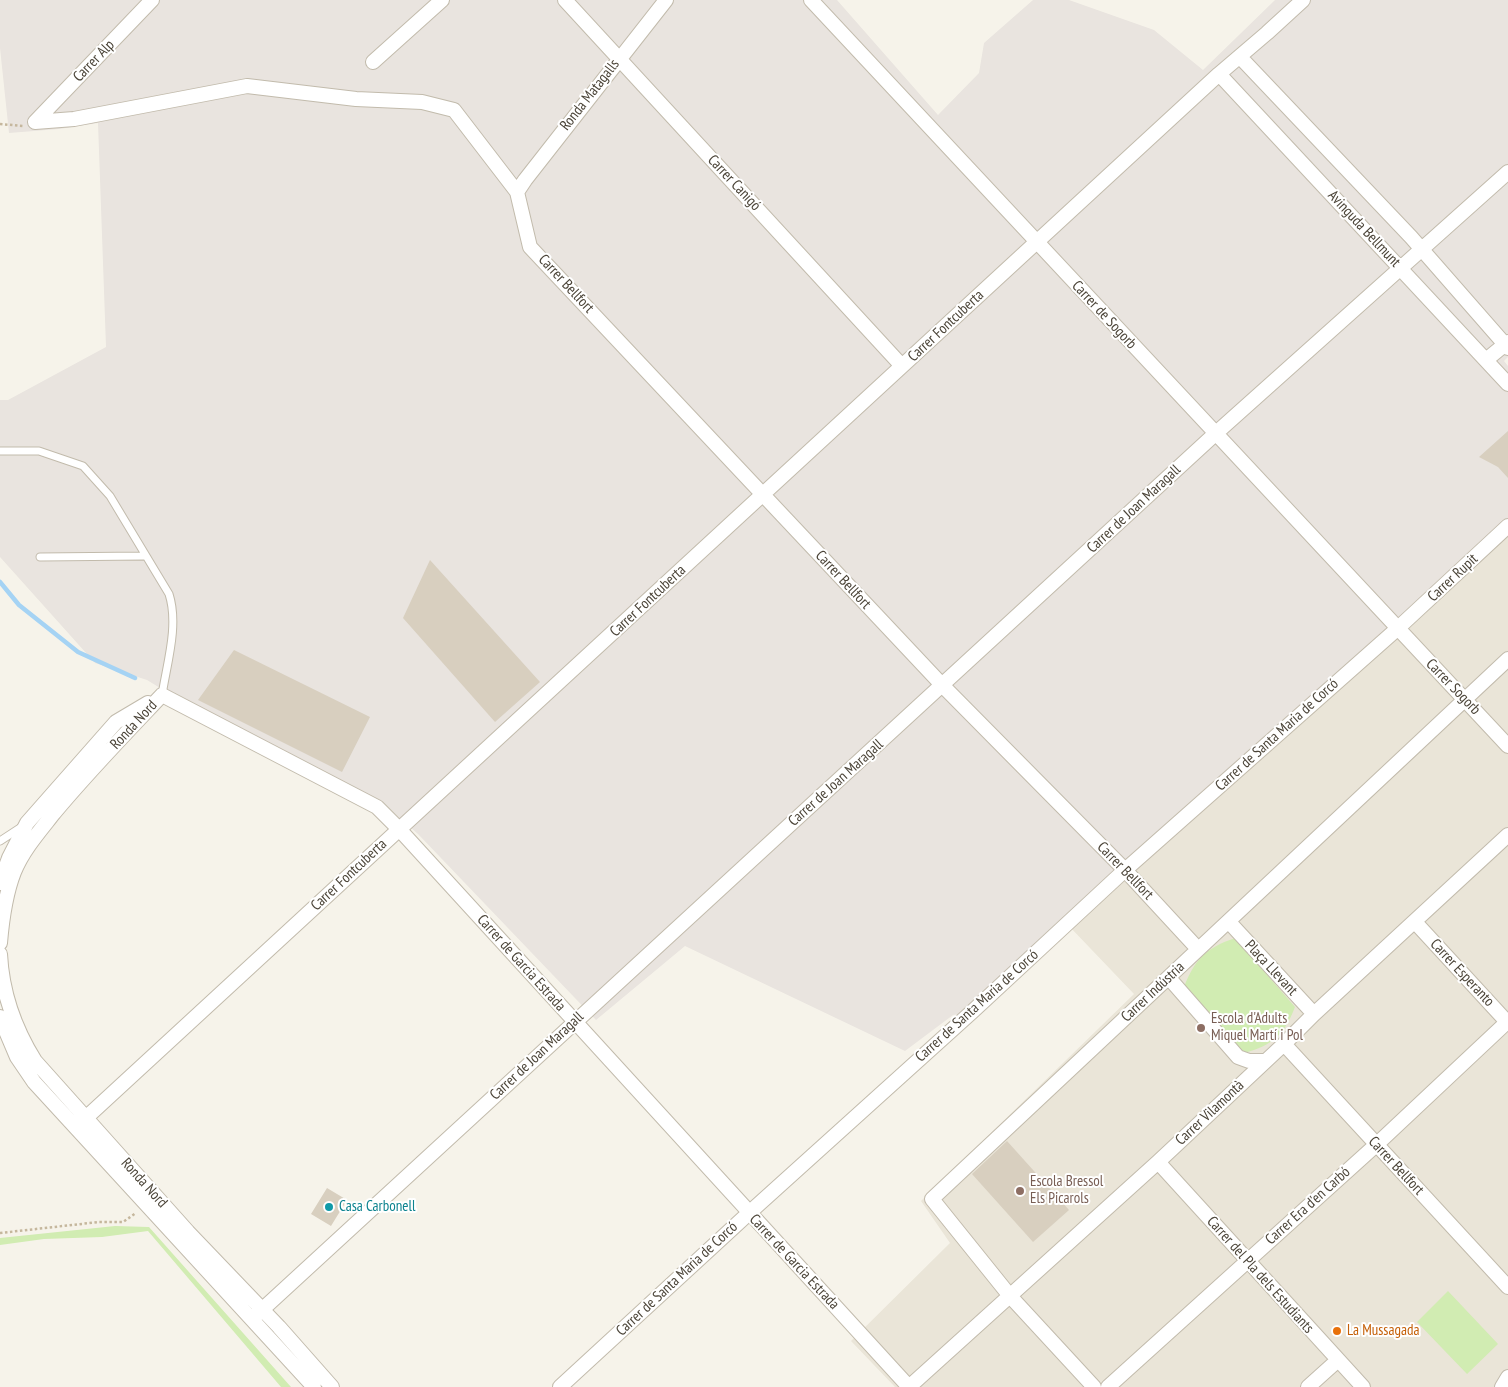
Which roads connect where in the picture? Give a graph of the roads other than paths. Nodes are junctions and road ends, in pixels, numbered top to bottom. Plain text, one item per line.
1 (152, 0) edge
2 (442, 0) edge
3 (565, 0) edge
4 (666, 0) edge
5 (811, 0) edge
6 (1303, 0) edge
7 (1240, 57) junction
8 (619, 59) junction
9 (372, 62) dead end
10 (1219, 74) junction
11 (1508, 172) edge
12 (517, 192) junction
13 (1037, 242) junction
14 (1422, 249) junction
15 (1400, 269) junction
16 (1507, 345) edge
17 (1486, 360) junction
18 (902, 366) junction
19 (1508, 384) edge
20 (1215, 434) junction
21 (0, 451) edge
22 (763, 495) junction
23 (1508, 526) edge
24 (144, 556) junction
25 (40, 557) dead end
26 (1397, 629) junction
27 (1508, 659) edge
28 (943, 686) junction
29 (162, 695) junction
30 (1465, 699) junction
31 (1508, 746) edge
32 (27, 823) junction
33 (399, 829) junction
34 (1508, 835) edge
35 (0, 841) edge
36 (1125, 870) junction
37 (0, 883) edge
38 (1229, 922) junction
39 (1415, 922) junction
40 (0, 943) edge
41 (1198, 950) junction
42 (0, 954) edge
43 (1169, 978) junction
44 (1314, 1014) junction
45 (0, 1017) edge
46 (574, 1022) junction
47 (1507, 1023) edge
48 (1284, 1044) junction
49 (1264, 1061) junction
50 (80, 1122) junction
51 (1376, 1145) junction
52 (1158, 1162) junction
53 (749, 1213) junction
54 (1247, 1260) junction
55 (1508, 1287) edge
56 (1010, 1296) junction
57 (257, 1314) junction
58 (1338, 1360) junction
59 (1508, 1377) edge
60 (314, 1387) edge
61 (332, 1387) edge
62 (560, 1387) edge
63 (909, 1387) edge
64 (1094, 1387) edge
65 (1108, 1387) edge
66 (1308, 1387) edge
67 (1363, 1387) edge
68 (1502, 1387) edge

1 - 12 street, Carrer Alp
2 - 9 street
3 - 8 street, Carrer Canigó
4 - 8 street, Ronda Matagalls
5 - 13 street, Carrer de Sogorb
6 - 7 street, Carrer Fontcuberta
7 - 10 street, Carrer Fontcuberta
7 - 14 street, Avinguda Bellmunt
8 - 12 street, Ronda Matagalls
8 - 18 street, Carrer Canigó
10 - 13 street, Carrer Fontcuberta
10 - 15 street, Avinguda Bellmunt
11 - 14 street, Carrer de Joan Maragall
12 - 22 street, Carrer Bellfort
13 - 18 street, Carrer Fontcuberta
13 - 20 street, Carrer de Sogorb
14 - 15 street, Carrer de Joan Maragall
14 - 16 street, Avinguda Bellmunt
15 - 17 street, Avinguda Bellmunt
15 - 20 street, Carrer de Joan Maragall
16 - 17 street
17 - 19 street, Avinguda Bellmunt
18 - 22 street, Carrer Fontcuberta
20 - 26 street, Carrer de Sogorb
20 - 28 street, Carrer de Joan Maragall
21 - 24 lane
22 - 28 street, Carrer Bellfort
22 - 33 street, Carrer Fontcuberta
23 - 26 street, Carrer Rupit
24 - 25 lane
24 - 29 lane
26 - 30 street, Carrer Sogorb
26 - 36 street, Carrer de Santa Maria de Corcó
27 - 30 street, Carrer Indústria
28 - 36 street, Carrer Bellfort
28 - 46 street, Carrer de Joan Maragall
29 - 32 street, Ronda Nord
29 - 33 street, Carrer de Garcia Estrada
29 - 40 street, Ronda Nord
30 - 31 street, Carrer Sogorb
30 - 38 street, Carrer Indústria
32 - 35 lane
32 - 37 street, Ronda Nord
33 - 46 street, Carrer de Garcia Estrada
33 - 50 street, Carrer Fontcuberta
34 - 39 street, Carrer Vilamontà
36 - 41 street, Carrer Bellfort
36 - 53 street, Carrer de Santa Maria de Corcó
38 - 41 street, Carrer Indústria
38 - 44 street, Plaça Llevant
39 - 44 street, Carrer Vilamontà
39 - 47 street, Carrer Esperanto
41 - 43 street, Carrer Indústria
42 - 50 street, Ronda Nord
43 - 49 street
43 - 56 street, Carrer Indústria
44 - 48 street, Carrer Vilamontà
45 - 50 street, Ronda Nord
46 - 53 street, Carrer de Garcia Estrada
46 - 57 street, Carrer de Joan Maragall
47 - 51 street, Carrer Era d'en Carbó
48 - 49 street, Carrer Vilamontà
48 - 51 street, Carrer Bellfort
49 - 52 street, Carrer Vilamontà
50 - 57 street, Ronda Nord
50 - 57 street, Ronda Nord
51 - 54 street, Carrer Era d'en Carbó
51 - 55 street, Carrer Bellfort
52 - 54 street, Carrer del Pla dels Estudiants
52 - 56 street, Carrer Vilamontà
53 - 62 street, Carrer de Santa Maria de Corcó
53 - 63 street, Carrer de Garcia Estrada
54 - 58 street, Carrer del Pla dels Estudiants
54 - 65 street, Carrer Era d'en Carbó
56 - 63 street, Carrer Vilamontà
56 - 64 street
57 - 60 street, Ronda Nord
57 - 61 street, Ronda Nord
58 - 66 street
58 - 67 street, Carrer del Pla dels Estudiants
59 - 68 street

